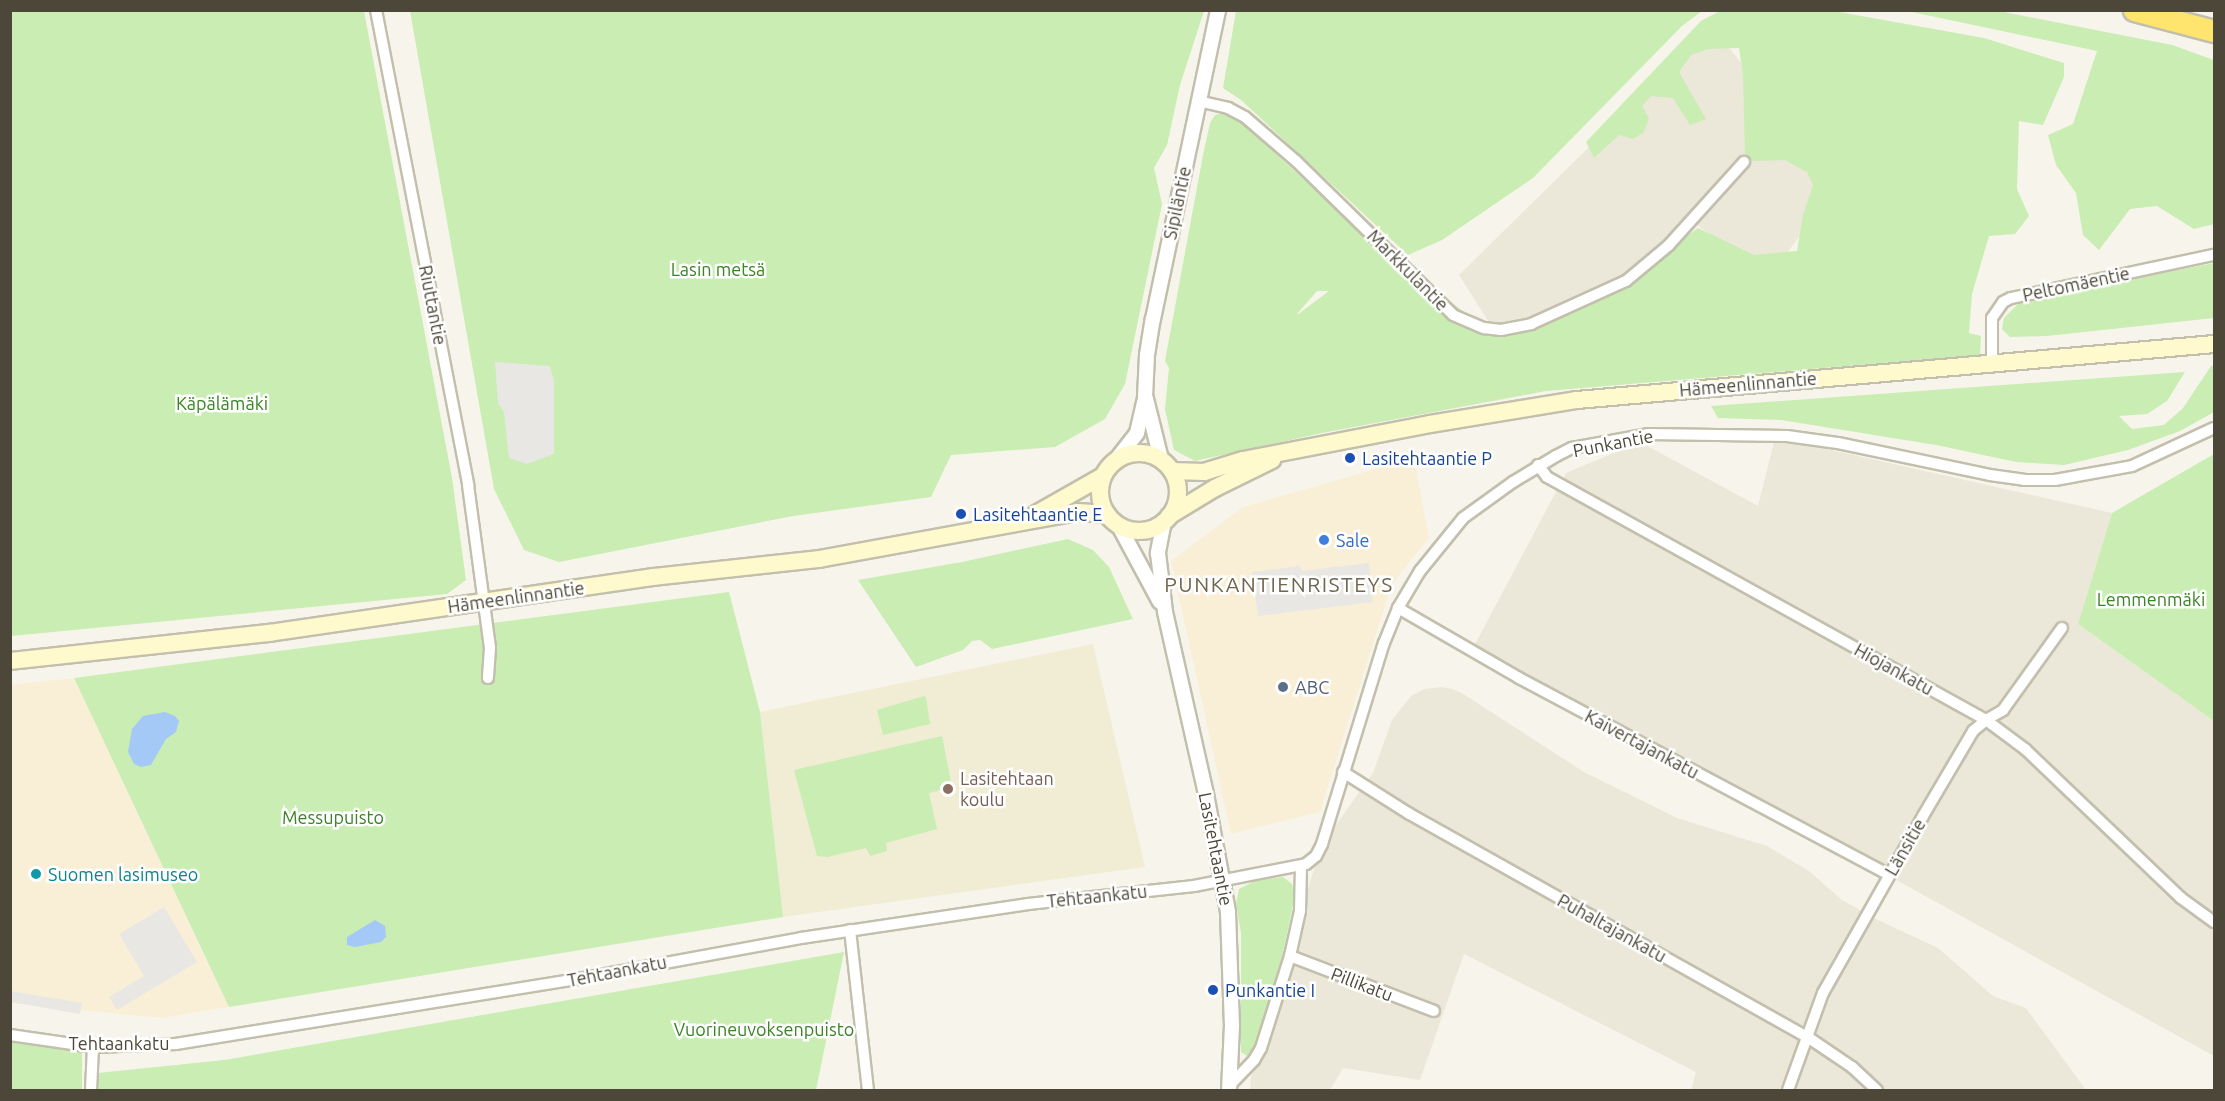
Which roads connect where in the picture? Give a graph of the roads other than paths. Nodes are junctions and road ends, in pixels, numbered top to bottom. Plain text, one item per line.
1 (376, 10) edge
2 (1218, 10) edge
3 (2134, 10) edge
4 (2214, 32) edge
5 (1198, 101) junction
6 (1744, 162) dead end
7 (2214, 255) edge
8 (2214, 344) edge
9 (1992, 365) junction
10 (1145, 398) junction
11 (2214, 428) edge
12 (1286, 453) junction
13 (1116, 460) junction
14 (1166, 465) junction
15 (1538, 465) junction
16 (1103, 476) junction
17 (1167, 519) junction
18 (1113, 520) junction
19 (1020, 521) junction
20 (484, 601) junction
21 (1398, 608) junction
22 (1165, 612) junction
23 (2062, 628) dead end
24 (10, 661) edge
25 (488, 678) dead end
26 (1986, 720) junction
27 (1343, 772) junction
28 (1300, 866) junction
29 (1889, 875) junction
30 (1223, 879) junction
31 (2214, 922) edge
32 (850, 930) junction
33 (1290, 956) junction
34 (1434, 1011) dead end
35 (10, 1035) edge
36 (1809, 1038) junction
37 (93, 1047) junction
38 (1229, 1088) edge
39 (92, 1090) edge
40 (868, 1090) edge
41 (1788, 1090) edge
42 (1877, 1090) edge

1 - 20 street, Riuttantie
2 - 5 street, Sipiläntie
3 - 4 highway
5 - 6 street, Markkulantie
5 - 10 street, Sipiläntie
7 - 9 street, Peltomäentie
8 - 9 main road, Hämeenlinnantie
9 - 12 main road, Hämeenlinnantie
10 - 13 street, Sipiläntie
10 - 14 street, Sipiläntie
11 - 15 street, Punkantie
12 - 14 main road, Hämeenlinnantie
12 - 17 main road, Hämeenlinnantie
13 - 14 main road
13 - 16 main road
14 - 17 main road
15 - 21 street, Punkantie
15 - 26 street, Hiojankatu
16 - 18 main road
16 - 19 main road, Hämeenlinnantie
17 - 18 main road
17 - 22 street, Lasitehtaantie
18 - 19 main road, Hämeenlinnantie
18 - 22 street, Lasitehtaantie
19 - 20 main road, Hämeenlinnantie
20 - 24 main road, Hämeenlinnantie
20 - 25 street, Riuttantie
21 - 27 street, Punkantie
21 - 29 street, Kaivertajankatu
22 - 30 street, Lasitehtaantie
23 - 26 street, Länsitie
26 - 29 street, Länsitie
26 - 31 street, Hiojankatu
27 - 28 street, Punkantie
27 - 36 street, Puhaltajankatu
28 - 30 street
28 - 33 street
29 - 36 street, Länsitie
30 - 32 street, Tehtaankatu
30 - 38 street, Lasitehtaantie
32 - 37 street, Tehtaankatu
32 - 40 street
33 - 34 street, Pillikatu
33 - 38 street
35 - 37 street, Tehtaankatu
36 - 41 street, Länsitie
36 - 42 street, Puhaltajankatu
37 - 39 street

